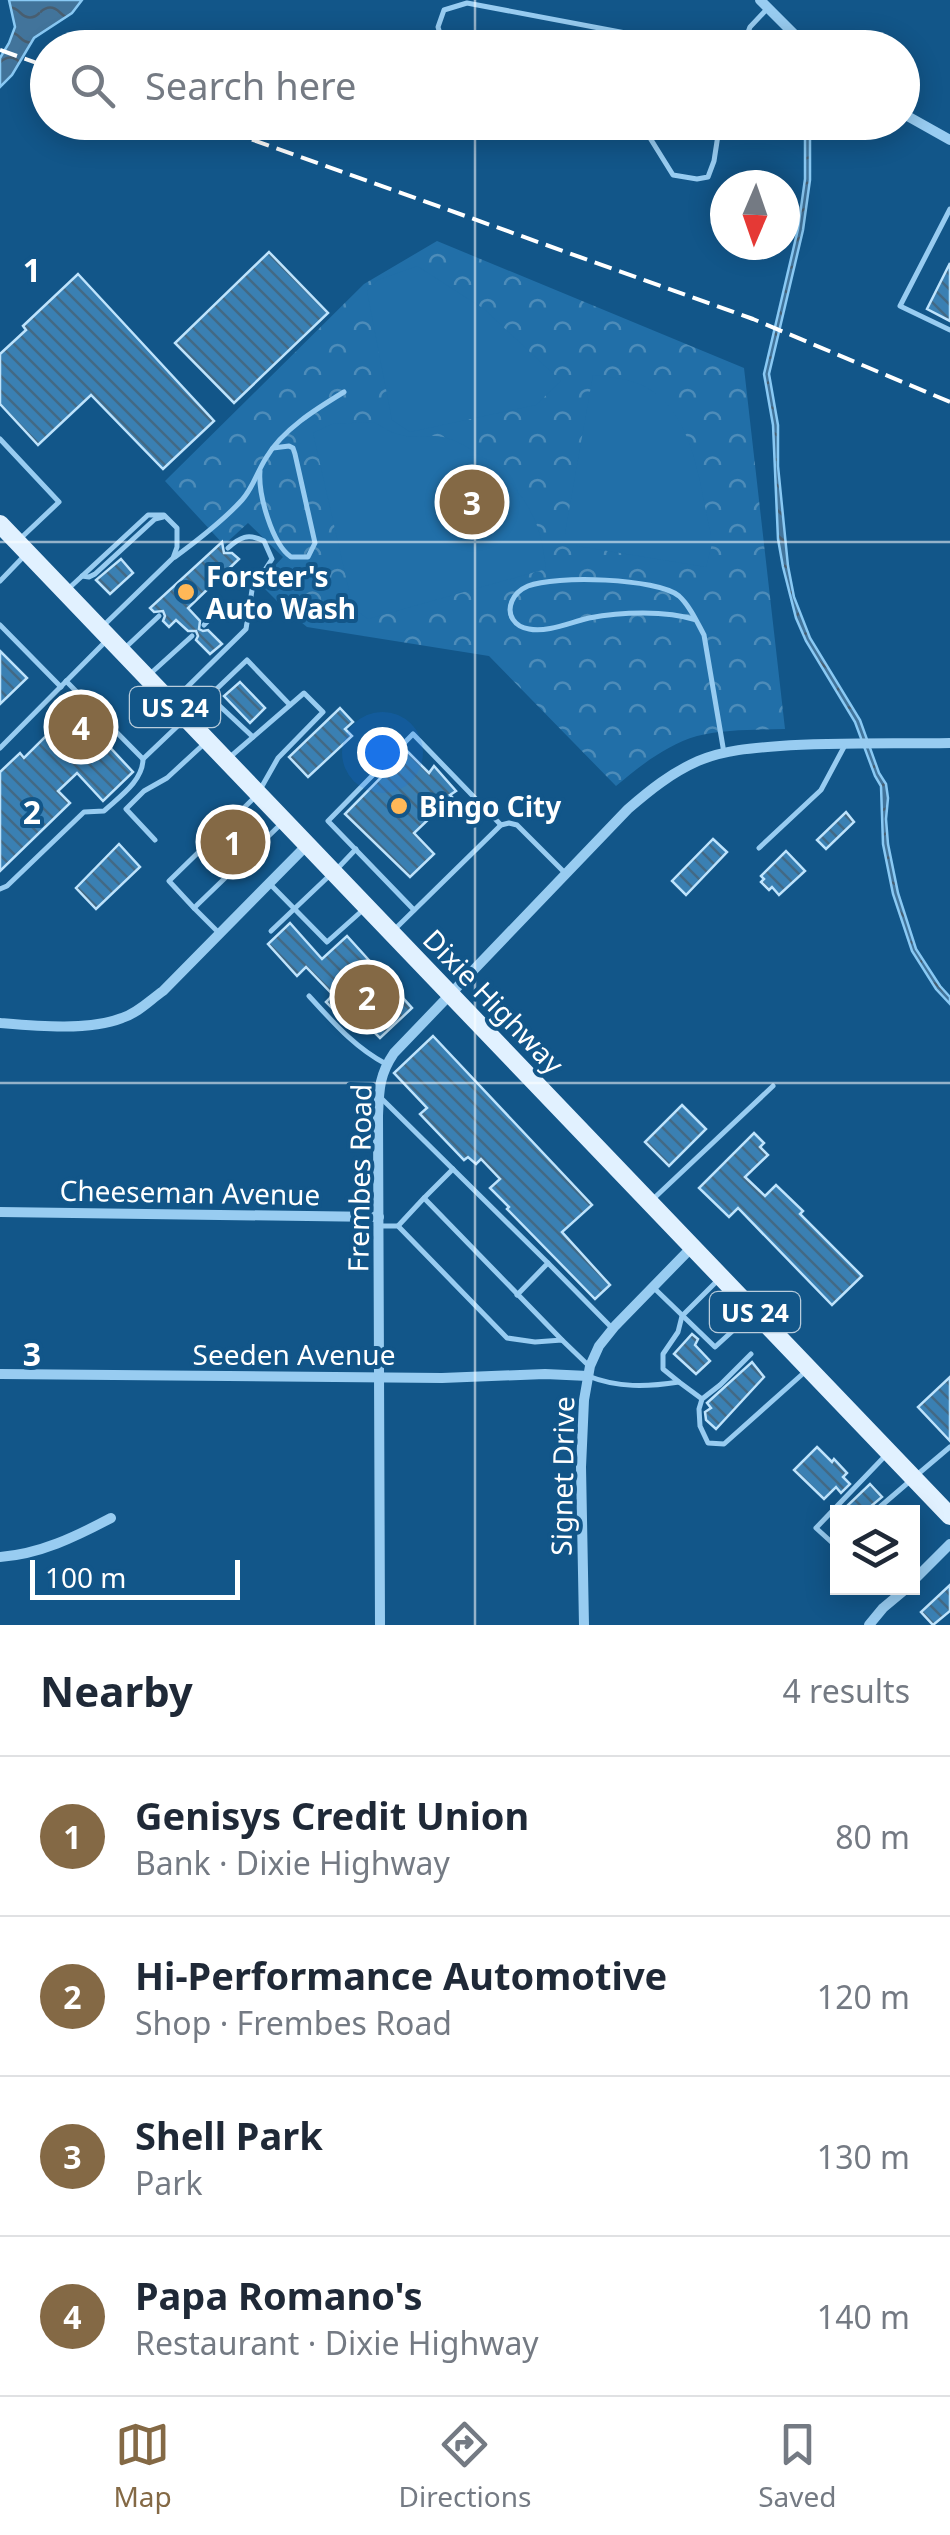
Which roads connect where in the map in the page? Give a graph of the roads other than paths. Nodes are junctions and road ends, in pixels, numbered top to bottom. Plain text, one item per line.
1 (764, 4) edge
2 (439, 30) edge
3 (608, 30) edge
4 (749, 30) edge
5 (790, 30) edge
6 (920, 122) edge
7 (651, 140) edge
8 (717, 140) edge
9 (950, 140) edge
10 (950, 210) edge
11 (950, 330) edge
12 (344, 392) dead end
13 (0, 439) edge
14 (274, 448) junction
15 (260, 471) junction
16 (0, 524) edge
17 (22, 548) junction
18 (228, 548) dead end
19 (173, 558) junction
20 (0, 581) edge
21 (65, 592) junction
22 (249, 615) junction
23 (159, 616) dead end
24 (696, 620) junction
25 (0, 625) edge
26 (204, 625) dead end
27 (192, 636) dead end
28 (110, 639) junction
29 (146, 677) junction
30 (63, 684) junction
31 (209, 696) junction
32 (171, 703) junction
33 (290, 706) junction
34 (186, 719) junction
35 (253, 738) junction
36 (207, 740) junction
37 (845, 744) junction
38 (950, 744) edge
39 (0, 748) edge
40 (724, 753) junction
41 (143, 759) junction
42 (226, 761) junction
43 (258, 794) junction
44 (284, 821) junction
45 (502, 824) junction
46 (155, 840) dead end
47 (307, 845) junction
48 (759, 848) dead end
49 (356, 850) junction
50 (333, 872) junction
51 (565, 874) junction
52 (269, 883) junction
53 (0, 889) edge
54 (366, 907) junction
55 (194, 908) junction
56 (294, 909) junction
57 (414, 910) junction
58 (271, 931) dead end
59 (219, 933) junction
60 (391, 933) junction
61 (450, 995) junction
62 (309, 996) dead end
63 (0, 1023) edge
64 (386, 1064) junction
65 (773, 1086) dead end
66 (379, 1096) junction
67 (453, 1170) junction
68 (424, 1198) junction
69 (649, 1203) junction
70 (0, 1212) edge
71 (379, 1221) junction
72 (398, 1226) junction
73 (692, 1247) junction
74 (548, 1263) junction
75 (721, 1277) junction
76 (654, 1288) junction
77 (517, 1295) junction
78 (754, 1312) junction
79 (682, 1316) junction
80 (613, 1329) junction
81 (562, 1340) junction
82 (750, 1354) dead end
83 (809, 1368) junction
84 (589, 1371) junction
85 (0, 1374) edge
86 (380, 1377) junction
87 (678, 1382) junction
88 (702, 1399) junction
89 (950, 1447) edge
90 (890, 1452) junction
91 (914, 1477) junction
92 (838, 1505) edge
93 (882, 1505) edge
94 (830, 1514) edge
95 (950, 1516) edge
96 (111, 1518) dead end
97 (830, 1541) edge
98 (950, 1544) edge
99 (0, 1557) edge
100 (920, 1574) edge
101 (898, 1595) edge
102 (380, 1625) edge
103 (584, 1625) edge
104 (869, 1625) edge

1 - 4 lane
1 - 5 street
2 - 3 lane
6 - 9 street
7 - 8 lane
10 - 11 lane
12 - 14 lane
13 - 17 lane
14 - 15 lane
14 - 15 lane
15 - 19 lane
16 - 17 main road, Dixie Highway / US 24
17 - 20 lane
17 - 21 main road, Dixie Highway / US 24
18 - 22 lane
19 - 21 lane
19 - 28 lane
21 - 28 main road, Dixie Highway / US 24
22 - 26 lane
22 - 32 lane
23 - 28 lane
24 - 24 lane
24 - 40 lane
25 - 30 lane
27 - 29 lane
28 - 29 main road, Dixie Highway / US 24
28 - 30 lane
29 - 32 main road, Dixie Highway / US 24
30 - 39 lane
30 - 41 lane
31 - 33 lane
31 - 34 lane
31 - 35 lane
32 - 34 main road, Dixie Highway / US 24
33 - 35 lane
33 - 43 lane
34 - 36 main road, Dixie Highway / US 24
34 - 41 lane
35 - 42 lane
36 - 42 main road, Dixie Highway / US 24
36 - 46 lane
37 - 38 street, Frembes Road
37 - 40 street, Frembes Road
37 - 48 lane
40 - 51 street, Frembes Road
41 - 53 lane
42 - 43 main road, Dixie Highway / US 24
43 - 44 main road, Dixie Highway / US 24
43 - 55 lane
44 - 47 main road, Dixie Highway / US 24
44 - 55 lane
45 - 49 lane
45 - 51 lane
45 - 57 lane
47 - 50 main road, Dixie Highway / US 24
47 - 52 street
49 - 50 lane
49 - 57 lane
50 - 54 main road, Dixie Highway / US 24
50 - 56 lane
51 - 61 street, Frembes Road
52 - 56 lane
52 - 59 street
54 - 56 lane
54 - 60 main road, Dixie Highway / US 24
55 - 59 lane
56 - 58 lane
57 - 60 lane
59 - 63 street
60 - 61 main road, Dixie Highway / US 24
61 - 64 street, Frembes Road
61 - 69 main road, Dixie Highway / US 24
62 - 64 lane
64 - 66 street, Frembes Road
65 - 69 lane
66 - 67 lane
66 - 71 street, Frembes Road
67 - 68 lane
67 - 74 lane
68 - 72 lane
68 - 77 lane
69 - 73 main road, Dixie Highway / US 24
70 - 71 street, Cheeseman Avenue
71 - 72 lane
71 - 86 street, Frembes Road
72 - 81 lane
73 - 75 main road, Dixie Highway / US 24
73 - 76 street, Signet Drive
74 - 77 lane
74 - 80 lane
75 - 78 main road, Dixie Highway / US 24
75 - 79 lane
76 - 79 lane
76 - 80 street, Signet Drive
77 - 81 lane
78 - 79 lane
78 - 83 main road, Dixie Highway / US 24
79 - 87 lane
80 - 84 street, Signet Drive
81 - 84 lane
82 - 88 lane
83 - 88 lane
83 - 90 main road, Dixie Highway / US 24
84 - 86 street, Seeden Avenue
84 - 87 lane
84 - 103 street, Signet Drive
85 - 86 street, Seeden Avenue
86 - 102 street, Frembes Road
87 - 88 lane
89 - 91 lane
90 - 91 main road, Dixie Highway / US 24
90 - 92 lane
91 - 93 lane
91 - 95 main road, Dixie Highway / US 24
94 - 97 lane
96 - 99 street
98 - 100 street
101 - 104 street

